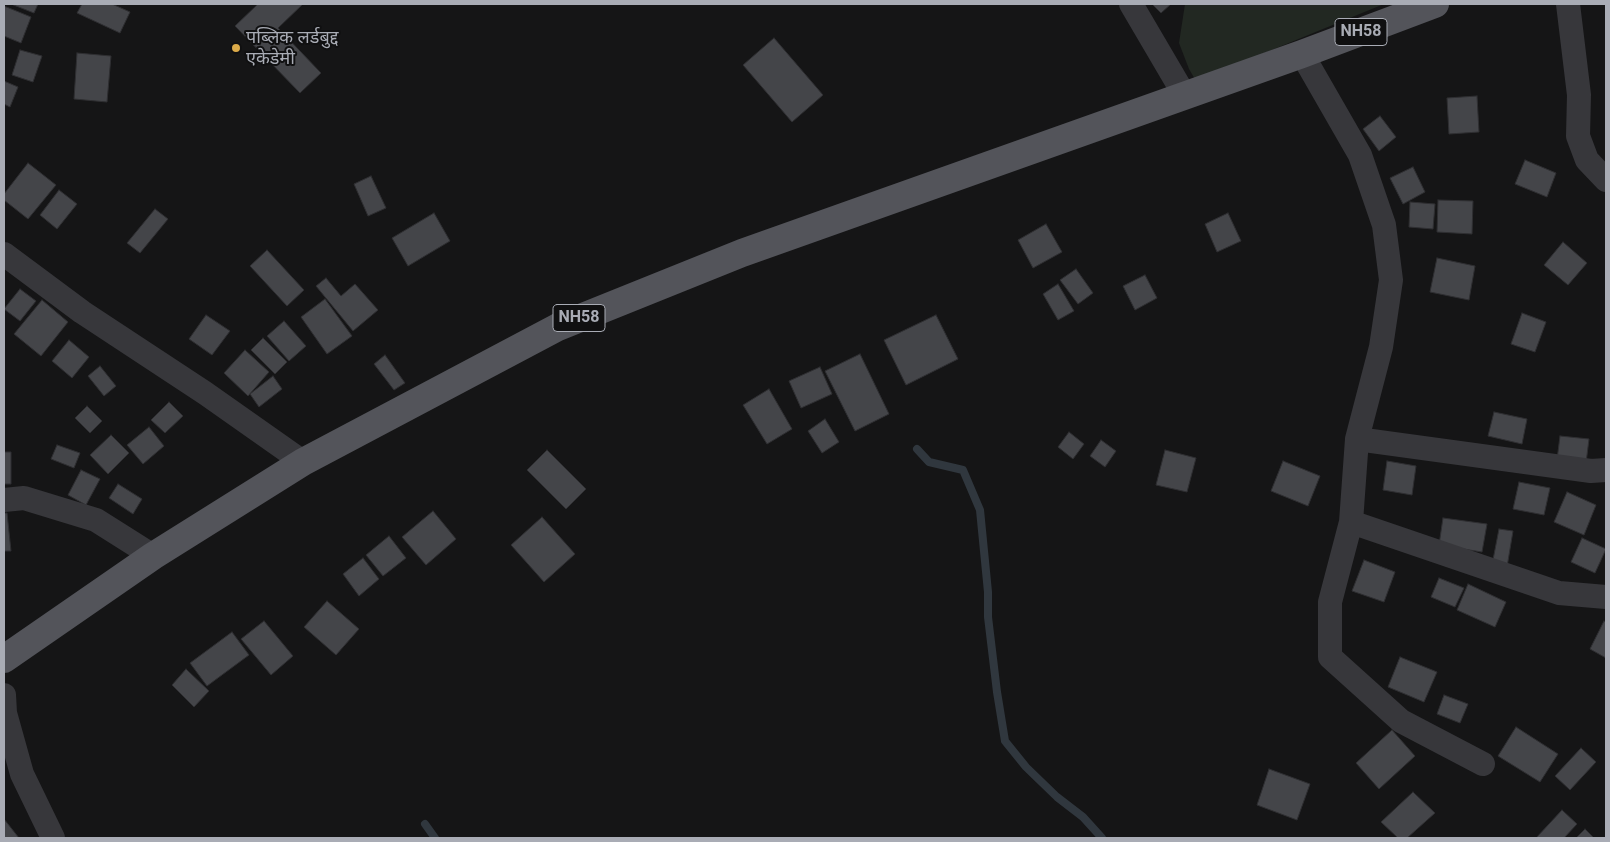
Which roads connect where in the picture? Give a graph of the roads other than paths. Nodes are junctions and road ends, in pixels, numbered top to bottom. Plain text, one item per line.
1 (1131, 4) edge
2 (1435, 4) edge
3 (1568, 4) edge
4 (1294, 57) junction
5 (1196, 91) junction
6 (1606, 180) edge
7 (4, 254) edge
8 (1357, 439) junction
9 (303, 462) junction
10 (1606, 470) edge
11 (4, 500) edge
12 (1351, 522) junction
13 (153, 556) junction
14 (1606, 597) edge
15 (4, 659) edge
16 (4, 695) edge
17 (1483, 764) dead end
18 (52, 838) edge

1 - 5 street
2 - 4 main road, NH58
3 - 6 street
4 - 5 main road, NH58
4 - 8 street
5 - 9 main road, NH58
7 - 9 street
8 - 10 street
8 - 12 street
9 - 13 main road, NH58
11 - 13 street
12 - 14 street
12 - 17 street
13 - 15 main road, NH58
16 - 18 street

